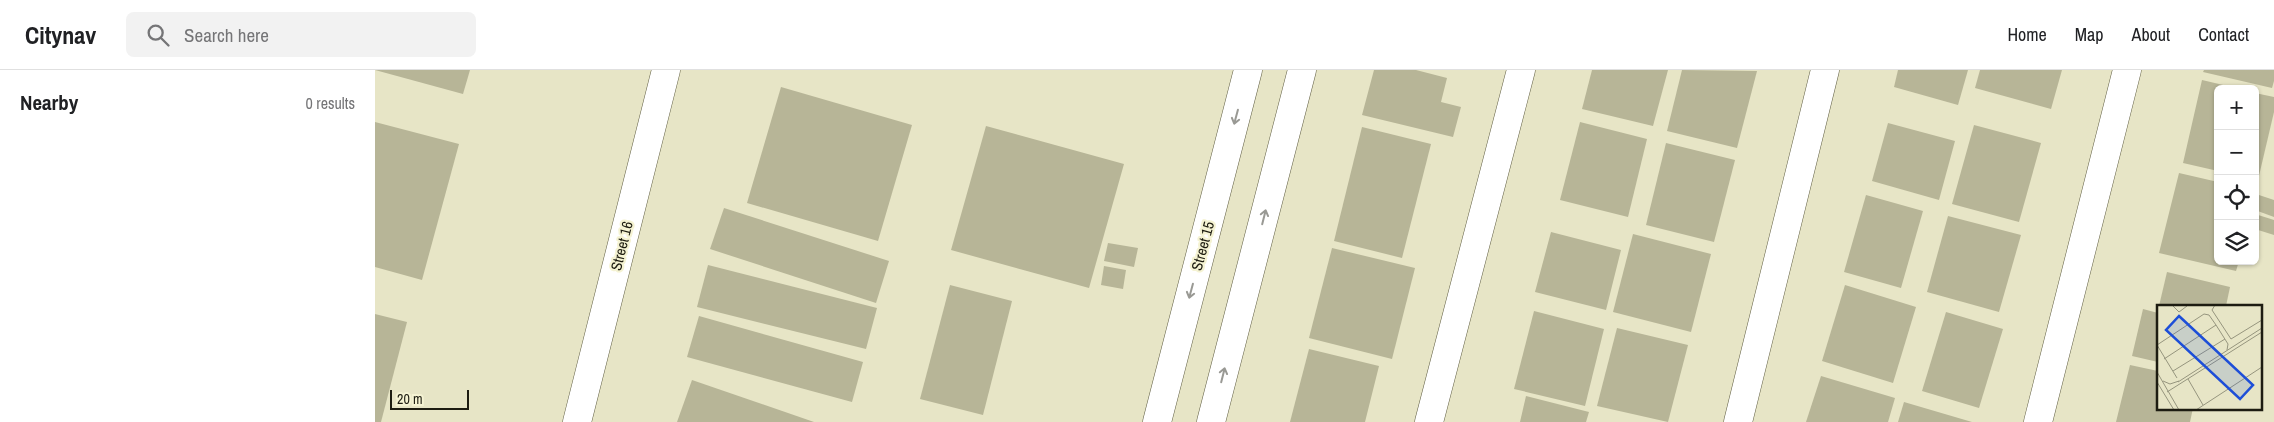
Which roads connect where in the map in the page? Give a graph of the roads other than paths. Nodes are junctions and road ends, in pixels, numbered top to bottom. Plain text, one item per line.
1 (666, 70) edge
2 (1248, 70) edge
3 (1302, 70) edge
4 (1521, 70) edge
5 (1825, 70) edge
6 (2127, 70) edge
7 (577, 422) edge
8 (1157, 422) edge
9 (1211, 422) edge
10 (1429, 422) edge
11 (1738, 422) edge
12 (2039, 422) edge

1 - 7 street, Street 16
2 -> 8 street, Street 15
9 -> 3 street
4 - 10 street
5 - 11 street
6 - 12 street

